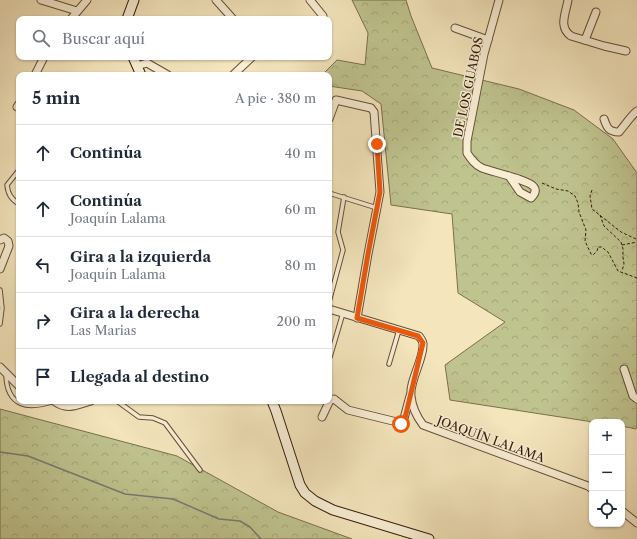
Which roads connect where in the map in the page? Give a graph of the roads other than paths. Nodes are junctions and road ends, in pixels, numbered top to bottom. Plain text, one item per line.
1 (41, 0) edge
2 (87, 0) edge
3 (134, 0) edge
4 (310, 0) edge
5 (499, 0) edge
6 (568, 0) edge
7 (222, 2) edge
8 (77, 11) junction
9 (596, 12) dead end
10 (73, 16) edge
11 (128, 16) edge
12 (231, 16) edge
13 (323, 16) edge
14 (455, 28) dead end
15 (488, 40) junction
16 (585, 40) junction
17 (626, 51) dead end
18 (42, 60) edge
19 (134, 60) edge
20 (249, 60) edge
21 (139, 71) edge
22 (36, 72) edge
23 (163, 72) edge
24 (237, 72) edge
25 (332, 101) edge
26 (637, 111) edge
27 (604, 119) dead end
28 (16, 174) edge
29 (509, 176) dead end
30 (332, 194) edge
31 (344, 197) junction
32 (16, 202) edge
33 (378, 208) junction
34 (0, 240) edge
35 (0, 269) edge
36 (0, 290) edge
37 (332, 291) edge
38 (332, 310) edge
39 (343, 313) junction
40 (357, 318) junction
41 (0, 324) edge
42 (399, 330) junction
43 (332, 350) edge
44 (389, 364) dead end
45 (0, 367) edge
46 (624, 369) dead end
47 (6, 374) junction
48 (16, 381) edge
49 (411, 395) junction
50 (637, 399) edge
51 (332, 400) edge
52 (16, 402) edge
53 (21, 404) edge
54 (42, 404) edge
55 (58, 404) edge
56 (80, 404) edge
57 (121, 404) edge
58 (273, 404) edge
59 (328, 404) edge
60 (322, 417) dead end
61 (200, 470) dead end
62 (589, 486) edge
63 (625, 513) edge
64 (637, 523) edge
65 (429, 539) edge

1 - 8 street
2 - 8 street
3 - 11 street
4 - 13 street
5 - 15 street, DE LOS GUABOS
6 - 16 street
7 - 12 street
8 - 10 street
9 - 16 street
14 - 15 street
15 - 29 street, DE LOS GUABOS
16 - 17 street
18 - 22 street
19 - 21 street
20 - 24 street
21 - 23 street
25 - 33 street
26 - 27 street
28 - 32 lane
30 - 31 lane
31 - 33 lane
31 - 37 lane
33 - 40 street
34 - 35 street
36 - 41 lane
38 - 39 street, JOAQUÍN LALAMA
39 - 40 street, JOAQUÍN LALAMA
39 - 43 lane
40 - 42 street, JOAQUÍN LALAMA
42 - 44 lane
42 - 49 street, JOAQUÍN LALAMA
45 - 47 street
46 - 50 street
47 - 48 street
47 - 52 lane
49 - 51 street
49 - 62 street, JOAQUÍN LALAMA
53 - 54 lane
55 - 56 street
57 - 61 lane
58 - 65 street
59 - 60 street
63 - 64 street

